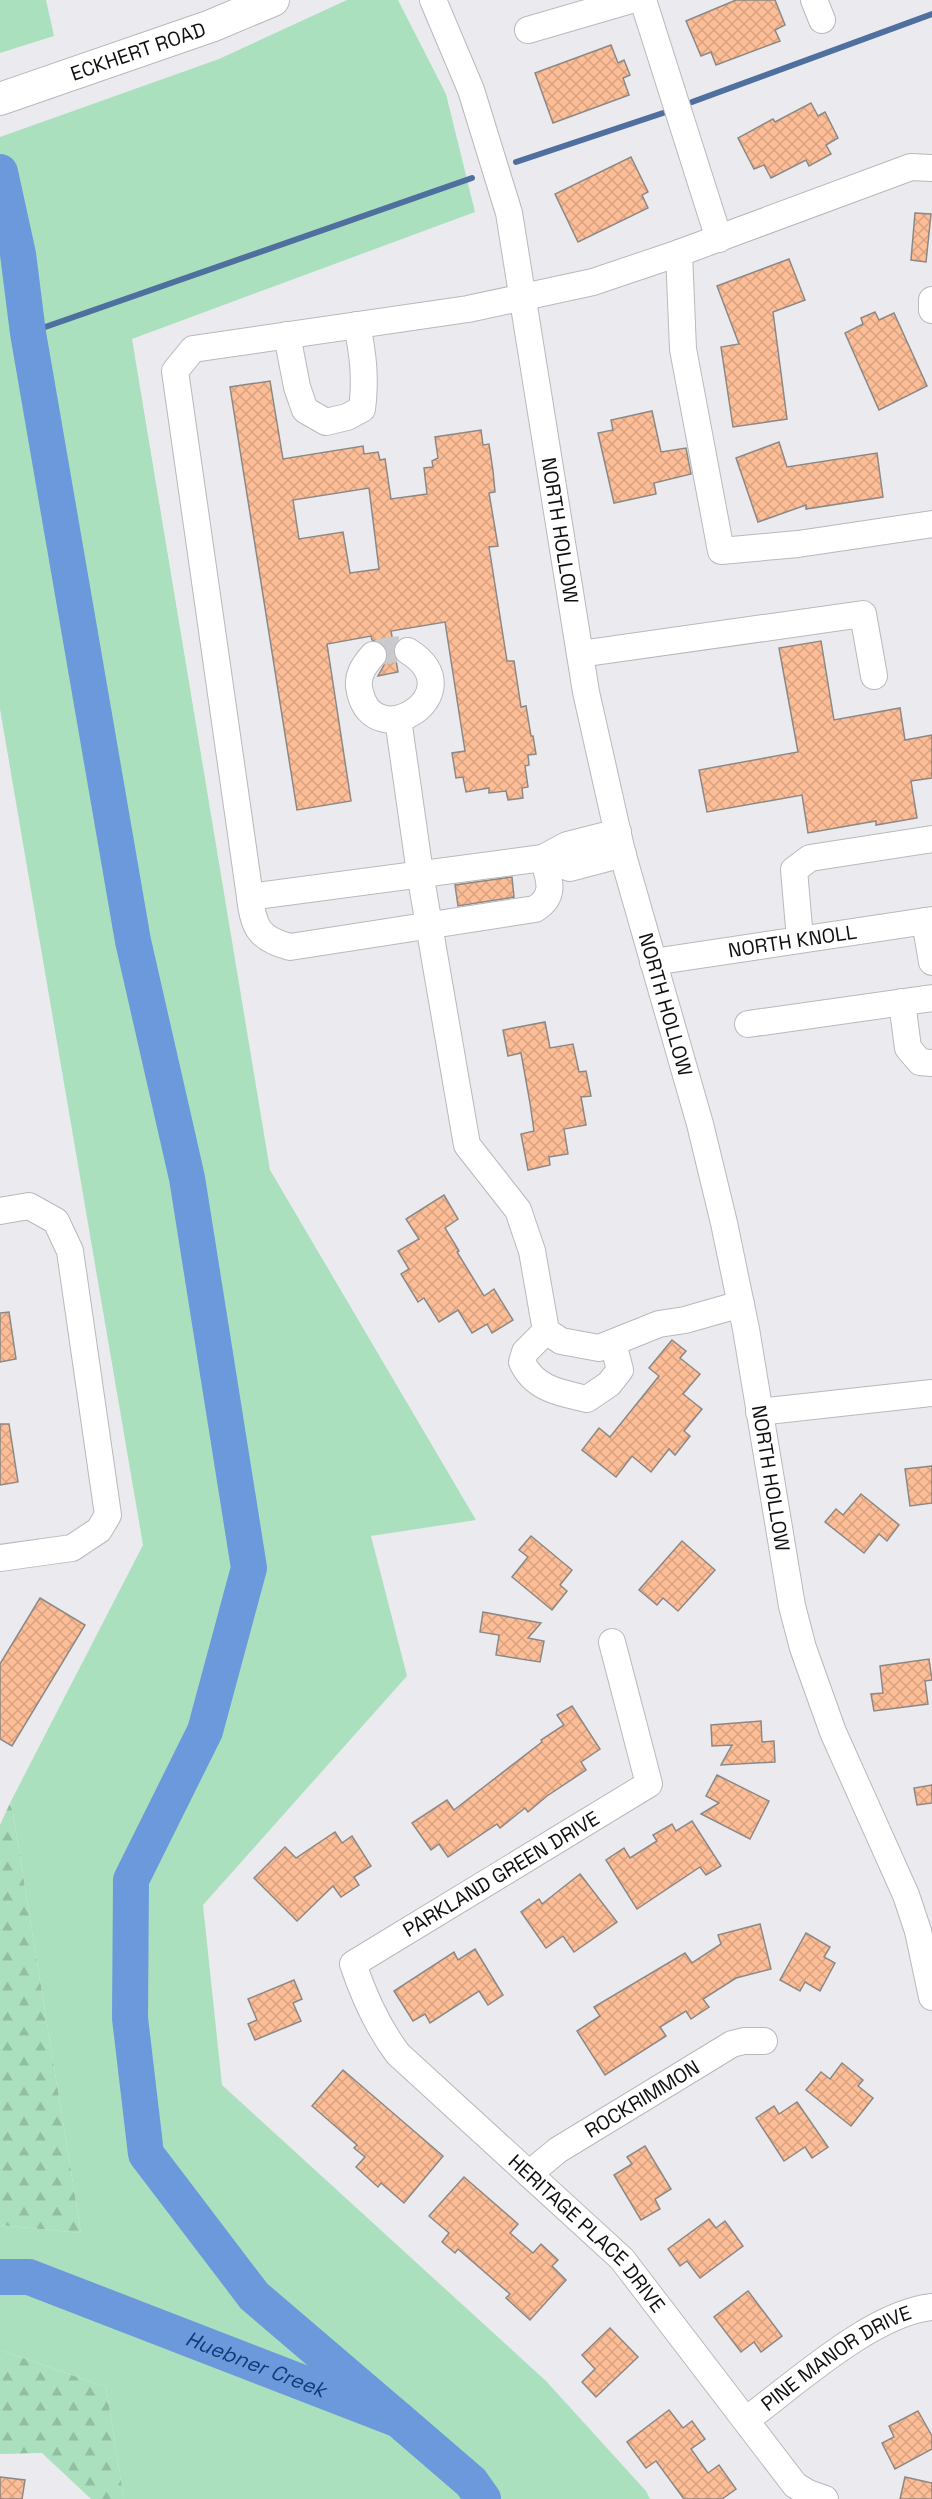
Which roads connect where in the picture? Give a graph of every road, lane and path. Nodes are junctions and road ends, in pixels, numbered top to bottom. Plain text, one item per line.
1 (273, 0) edge
2 (433, 0) edge
3 (632, 0) edge
4 (643, 0) edge
5 (528, 30) dead end
6 (0, 99) edge
7 (932, 168) edge
8 (719, 239) junction
9 (679, 253) junction
10 (523, 298) junction
11 (932, 300) edge
12 (932, 310) edge
13 (357, 325) junction
14 (286, 335) junction
15 (932, 524) edge
16 (408, 651) dead end
17 (580, 654) junction
18 (374, 655) dead end
19 (874, 676) dead end
20 (398, 719) junction
21 (932, 839) edge
22 (621, 843) junction
23 (543, 858) junction
24 (420, 873) junction
25 (250, 897) junction
26 (929, 920) edge
27 (429, 924) junction
28 (800, 939) junction
29 (653, 962) junction
30 (932, 962) edge
31 (932, 998) edge
32 (902, 1002) junction
33 (748, 1024) dead end
34 (932, 1063) edge
35 (0, 1211) edge
36 (741, 1304) junction
37 (546, 1331) junction
38 (613, 1343) junction
39 (932, 1393) edge
40 (759, 1412) junction
41 (0, 1558) edge
42 (612, 1641) dead end
43 (352, 1964) joint
44 (932, 1997) edge
45 (764, 2041) dead end
46 (529, 2174) junction
47 (932, 2307) edge
48 (746, 2420) junction
49 (825, 2499) edge

1 - 6 main road, ECKHERT ROAD
2 - 10 street, NORTH HOLLOW
3 - 5 street
4 - 8 street
7 - 8 street
8 - 9 street
9 - 10 street
9 - 15 street
10 - 13 street
10 - 17 street, NORTH HOLLOW
11 - 12 street
13 - 14 street
13 - 14 street
14 - 25 street
16 - 20 street
17 - 19 street
17 - 22 street, NORTH HOLLOW
18 - 20 street
20 - 24 street
21 - 28 street
22 - 23 street
22 - 29 street, NORTH HOLLOW
23 - 24 street
23 - 27 street
24 - 25 street
24 - 27 street
25 - 27 street
26 - 28 street, NORTH KNOLL
26 - 30 street
27 - 37 street
28 - 29 street, NORTH KNOLL
29 - 36 street, NORTH HOLLOW
31 - 32 street
32 - 33 street
32 - 34 street
35 - 41 street
36 - 38 street
36 - 40 street, NORTH HOLLOW
37 - 38 street
37 - 38 street
39 - 40 street
40 - 44 street, NORTH HOLLOW
42 - 43 street, PARKLAND GREEN DRIVE
43 - 46 street, HERITAGE PLACE DRIVE
45 - 46 street, ROCKRIMMON
46 - 48 street, HERITAGE PLACE DRIVE
47 - 48 street, PINE MANOR DRIVE
48 - 49 street, HERITAGE PLACE DRIVE

